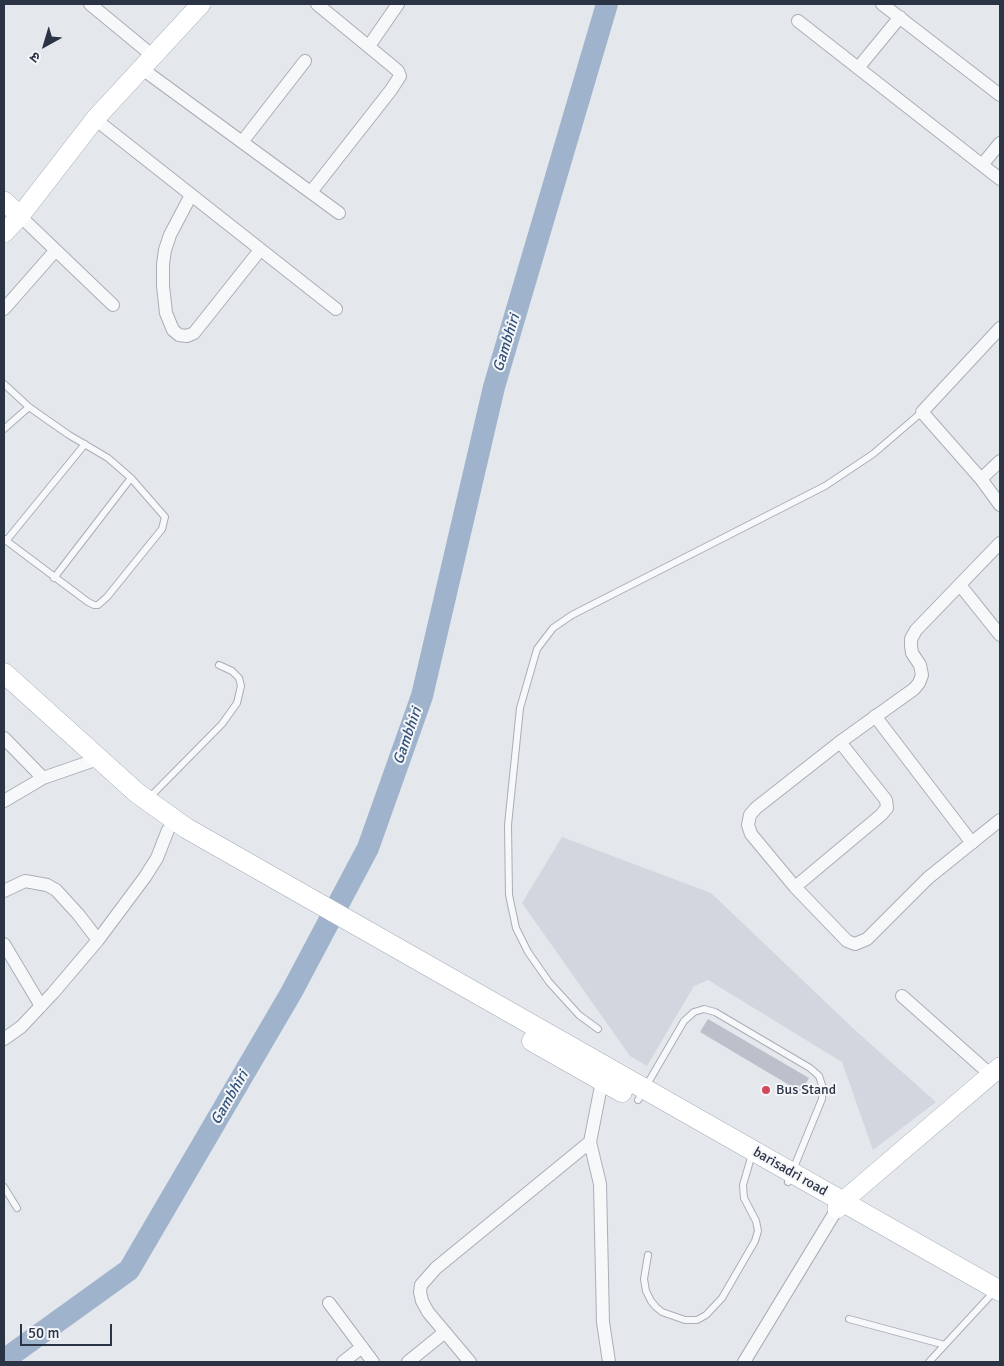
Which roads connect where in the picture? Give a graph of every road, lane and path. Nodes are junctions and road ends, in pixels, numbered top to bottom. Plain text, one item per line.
1 (90, 4) edge
2 (201, 4) edge
3 (317, 4) edge
4 (398, 4) edge
5 (882, 4) edge
6 (900, 18) junction
7 (798, 21) dead end
8 (369, 46) junction
9 (305, 60) dead end
10 (147, 62) junction
11 (858, 68) junction
12 (1000, 95) edge
13 (94, 120) junction
14 (242, 142) junction
15 (1000, 143) edge
16 (982, 165) junction
17 (1000, 179) edge
18 (311, 192) junction
19 (190, 195) junction
20 (4, 201) edge
21 (339, 213) dead end
22 (20, 216) junction
23 (4, 233) edge
24 (260, 250) junction
25 (55, 251) junction
26 (113, 305) dead end
27 (4, 309) edge
28 (336, 309) dead end
29 (1000, 328) edge
30 (4, 384) edge
31 (29, 407) junction
32 (922, 412) junction
33 (4, 429) edge
34 (85, 444) junction
35 (1000, 461) edge
36 (132, 478) junction
37 (981, 479) junction
38 (1000, 505) edge
39 (5, 540) edge
40 (1000, 543) edge
41 (54, 578) junction
42 (960, 585) junction
43 (1000, 635) edge
44 (219, 665) dead end
45 (4, 673) edge
46 (875, 716) junction
47 (4, 738) edge
48 (840, 742) junction
49 (98, 759) junction
50 (43, 778) junction
51 (142, 797) junction
52 (4, 801) edge
53 (1000, 820) edge
54 (168, 830) junction
55 (972, 843) junction
56 (795, 887) junction
57 (4, 891) edge
58 (98, 940) junction
59 (4, 944) edge
60 (902, 996) dead end
61 (41, 1006) junction
62 (598, 1029) dead end
63 (4, 1039) edge
64 (581, 1061) junction
65 (996, 1071) edge
66 (602, 1081) junction
67 (641, 1094) junction
68 (590, 1142) junction
69 (751, 1156) junction
70 (790, 1178) junction
71 (4, 1187) edge
72 (839, 1206) junction
73 (17, 1208) dead end
74 (648, 1255) dead end
75 (997, 1297) edge
76 (329, 1303) dead end
77 (849, 1319) dead end
78 (445, 1332) junction
79 (945, 1345) junction
80 (362, 1347) junction
81 (342, 1362) edge
82 (373, 1362) edge
83 (408, 1362) edge
84 (470, 1362) edge
85 (609, 1362) edge
86 (744, 1362) edge
87 (929, 1362) edge

1 - 10 street
2 - 10 main road
3 - 8 street
4 - 8 street
5 - 6 street
6 - 11 street
6 - 12 street
7 - 11 street
8 - 18 street
9 - 14 street
10 - 13 main road
10 - 14 street
11 - 16 street
13 - 19 street
13 - 22 main road
14 - 18 street
15 - 16 street
16 - 17 street
18 - 21 street
19 - 24 street
19 - 24 street
20 - 22 main road
22 - 23 main road
22 - 25 street
24 - 28 street
25 - 26 street
25 - 27 street
29 - 32 street
30 - 31 lane
31 - 33 lane
31 - 34 lane
32 - 37 street
32 - 62 lane
34 - 36 lane
34 - 39 lane
35 - 37 street
36 - 41 lane
36 - 41 lane
37 - 38 street
39 - 41 lane
40 - 42 street
42 - 43 street
42 - 46 street
44 - 51 lane
45 - 49 main road
46 - 48 street
46 - 55 street
47 - 50 street
48 - 56 street
48 - 56 street
49 - 50 street
49 - 51 main road
50 - 52 street
51 - 54 main road
51 - 64 main road
53 - 55 street
54 - 58 street
54 - 64 main road
55 - 56 street
57 - 58 street
58 - 61 street
59 - 61 street
60 - 65 street
61 - 63 street
64 - 66 main road, barisadri road
64 - 67 main road, barisadri road
65 - 72 main road
66 - 67 main road, barisadri road
66 - 68 street
67 - 69 main road, barisadri road
67 - 70 lane
68 - 78 street
68 - 85 street
69 - 70 main road, barisadri road
69 - 74 lane
70 - 72 main road, barisadri road
71 - 73 lane
72 - 75 main road, barisadri road
72 - 86 street
75 - 79 lane
76 - 80 street
77 - 79 lane
78 - 83 street
78 - 84 street
79 - 87 lane
80 - 81 street
80 - 82 street

